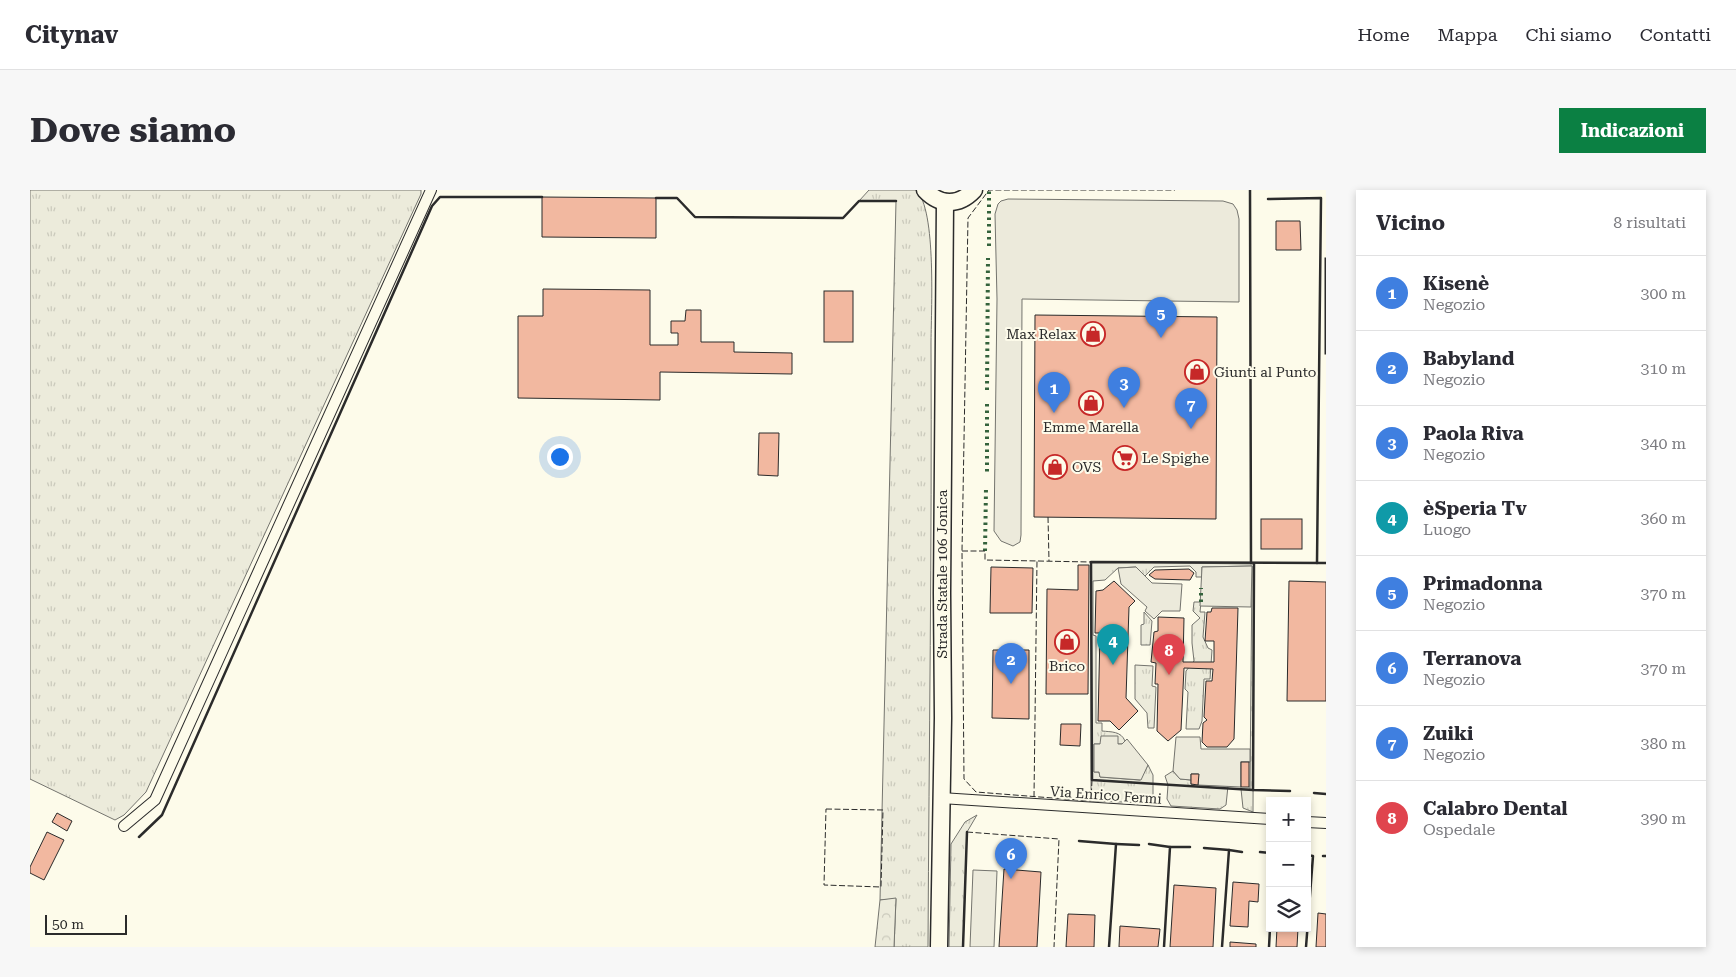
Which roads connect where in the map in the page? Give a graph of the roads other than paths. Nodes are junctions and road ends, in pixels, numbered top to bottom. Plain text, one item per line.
1 (431, 190) edge
2 (925, 190) edge
3 (974, 190) edge
4 (945, 202) junction
5 (941, 798) junction
6 (1266, 819) edge
7 (1311, 822) edge
8 (1326, 823) edge
9 (124, 826) dead end
10 (939, 947) edge

1 - 9 street
2 - 4 main road
3 - 4 main road
4 - 5 main road, Strada Statale 106 Jonica
5 - 6 street, Via Enrico Fermi
5 - 10 main road, Strada Statale 106 Jonica
7 - 8 street

